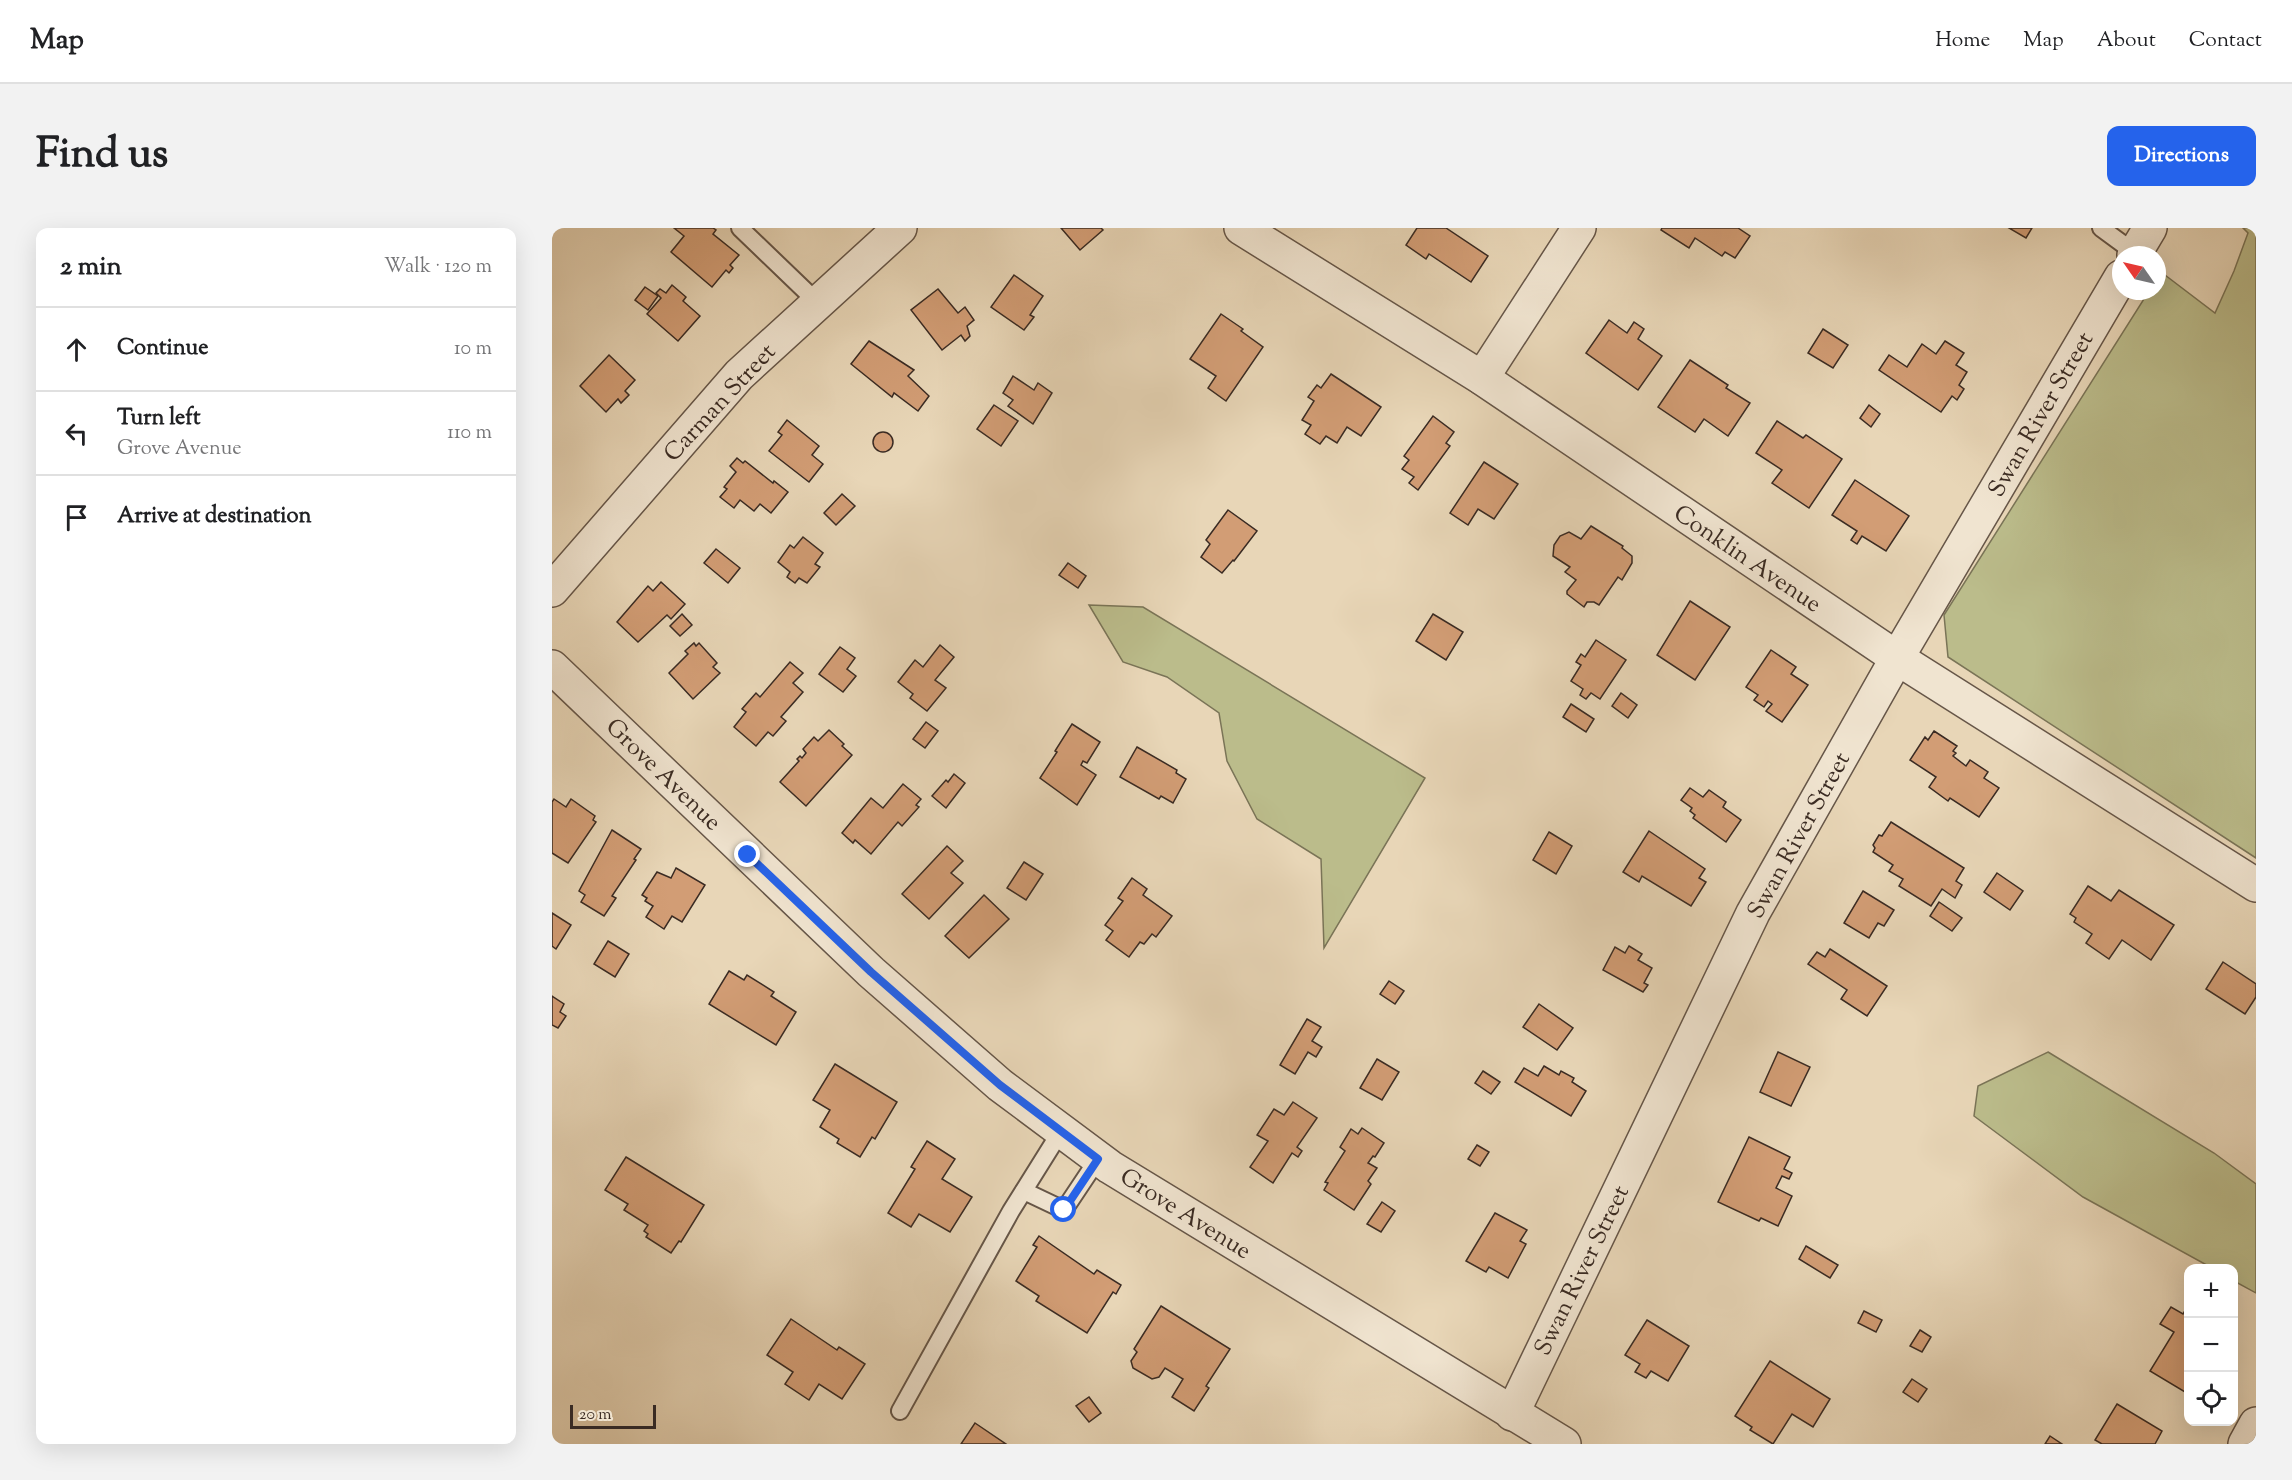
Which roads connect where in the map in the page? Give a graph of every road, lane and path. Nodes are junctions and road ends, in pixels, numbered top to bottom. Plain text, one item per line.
1 (740, 228) edge
2 (900, 228) edge
3 (1241, 228) edge
4 (1579, 228) edge
5 (2101, 228) edge
6 (2125, 246) edge
7 (2112, 292) edge
8 (818, 303) junction
9 (1482, 378) junction
10 (552, 590) edge
11 (1897, 658) junction
12 (552, 667) edge
13 (2256, 885) edge
14 (1062, 1131) junction
15 (1098, 1159) junction
16 (1024, 1191) junction
17 (900, 1411) dead end
18 (1512, 1414) junction
19 (2256, 1424) edge
20 (1564, 1444) edge
21 (2245, 1444) edge

1 - 8 lane
2 - 8 street, Carman Street
3 - 9 street, Conklin Avenue
4 - 9 street
5 - 6 lane
7 - 11 street, Swan River Street
8 - 10 street, Carman Street
9 - 11 street, Conklin Avenue
11 - 13 street, Conklin Avenue
11 - 18 street, Swan River Street
12 - 14 street, Grove Avenue
14 - 15 street, Grove Avenue
14 - 16 lane
15 - 16 lane
15 - 18 street, Grove Avenue
16 - 17 lane
18 - 20 street, Grove Avenue
19 - 21 street

